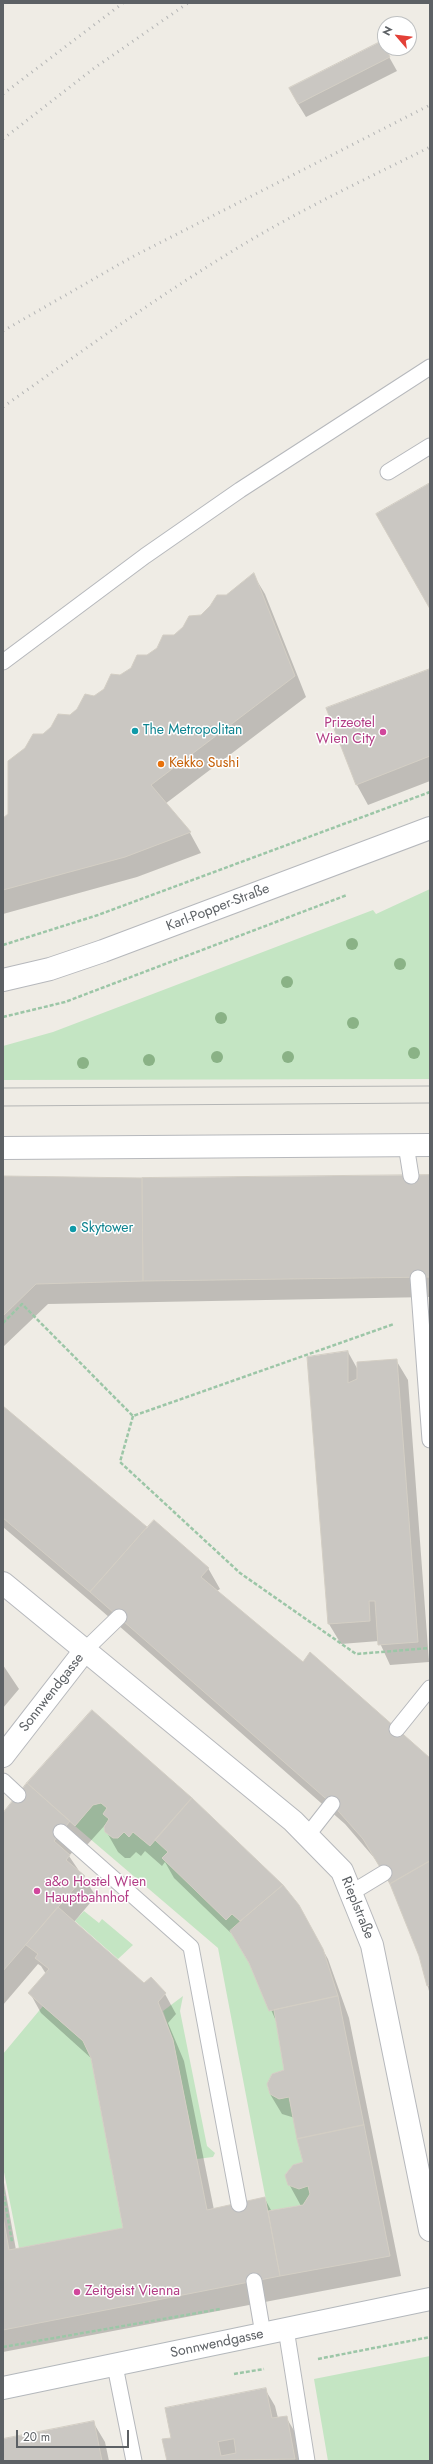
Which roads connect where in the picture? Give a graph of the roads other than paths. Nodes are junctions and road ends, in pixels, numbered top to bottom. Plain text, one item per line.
1 (430, 367) edge
2 (430, 446) edge
3 (388, 472) dead end
4 (3, 662) edge
5 (430, 828) edge
6 (3, 980) edge
7 (406, 1145) junction
8 (430, 1145) edge
9 (3, 1148) edge
10 (411, 1176) dead end
11 (418, 1278) dead end
12 (430, 1440) edge
13 (3, 1583) edge
14 (119, 1617) dead end
15 (86, 1649) junction
16 (430, 1688) edge
17 (397, 1729) dead end
18 (3, 1756) edge
19 (3, 1781) edge
20 (18, 1795) dead end
21 (332, 1804) dead end
22 (61, 1832) dead end
23 (307, 1836) junction
24 (384, 1873) dead end
25 (351, 1893) junction
26 (239, 2204) dead end
27 (430, 2230) edge
28 (254, 2281) dead end
29 (430, 2299) edge
30 (286, 2329) junction
31 (263, 2334) junction
32 (115, 2366) junction
33 (3, 2388) edge
34 (134, 2461) edge
35 (307, 2461) edge

1 - 4 lane
2 - 3 lane
5 - 6 street, Karl-Popper-Straße
7 - 8 street
7 - 9 street
7 - 10 lane
11 - 12 lane
13 - 15 street, Rieplstraße
14 - 15 lane
15 - 18 street, Sonnwendgasse
15 - 23 street, Rieplstraße
16 - 17 lane
19 - 20 lane
21 - 23 lane
22 - 26 lane
23 - 25 street, Rieplstraße
24 - 25 lane
25 - 27 street, Rieplstraße
28 - 31 lane
29 - 30 street, Sonnwendgasse
30 - 31 street, Sonnwendgasse
30 - 35 lane
31 - 32 street, Sonnwendgasse
32 - 33 street, Sonnwendgasse
32 - 34 lane

